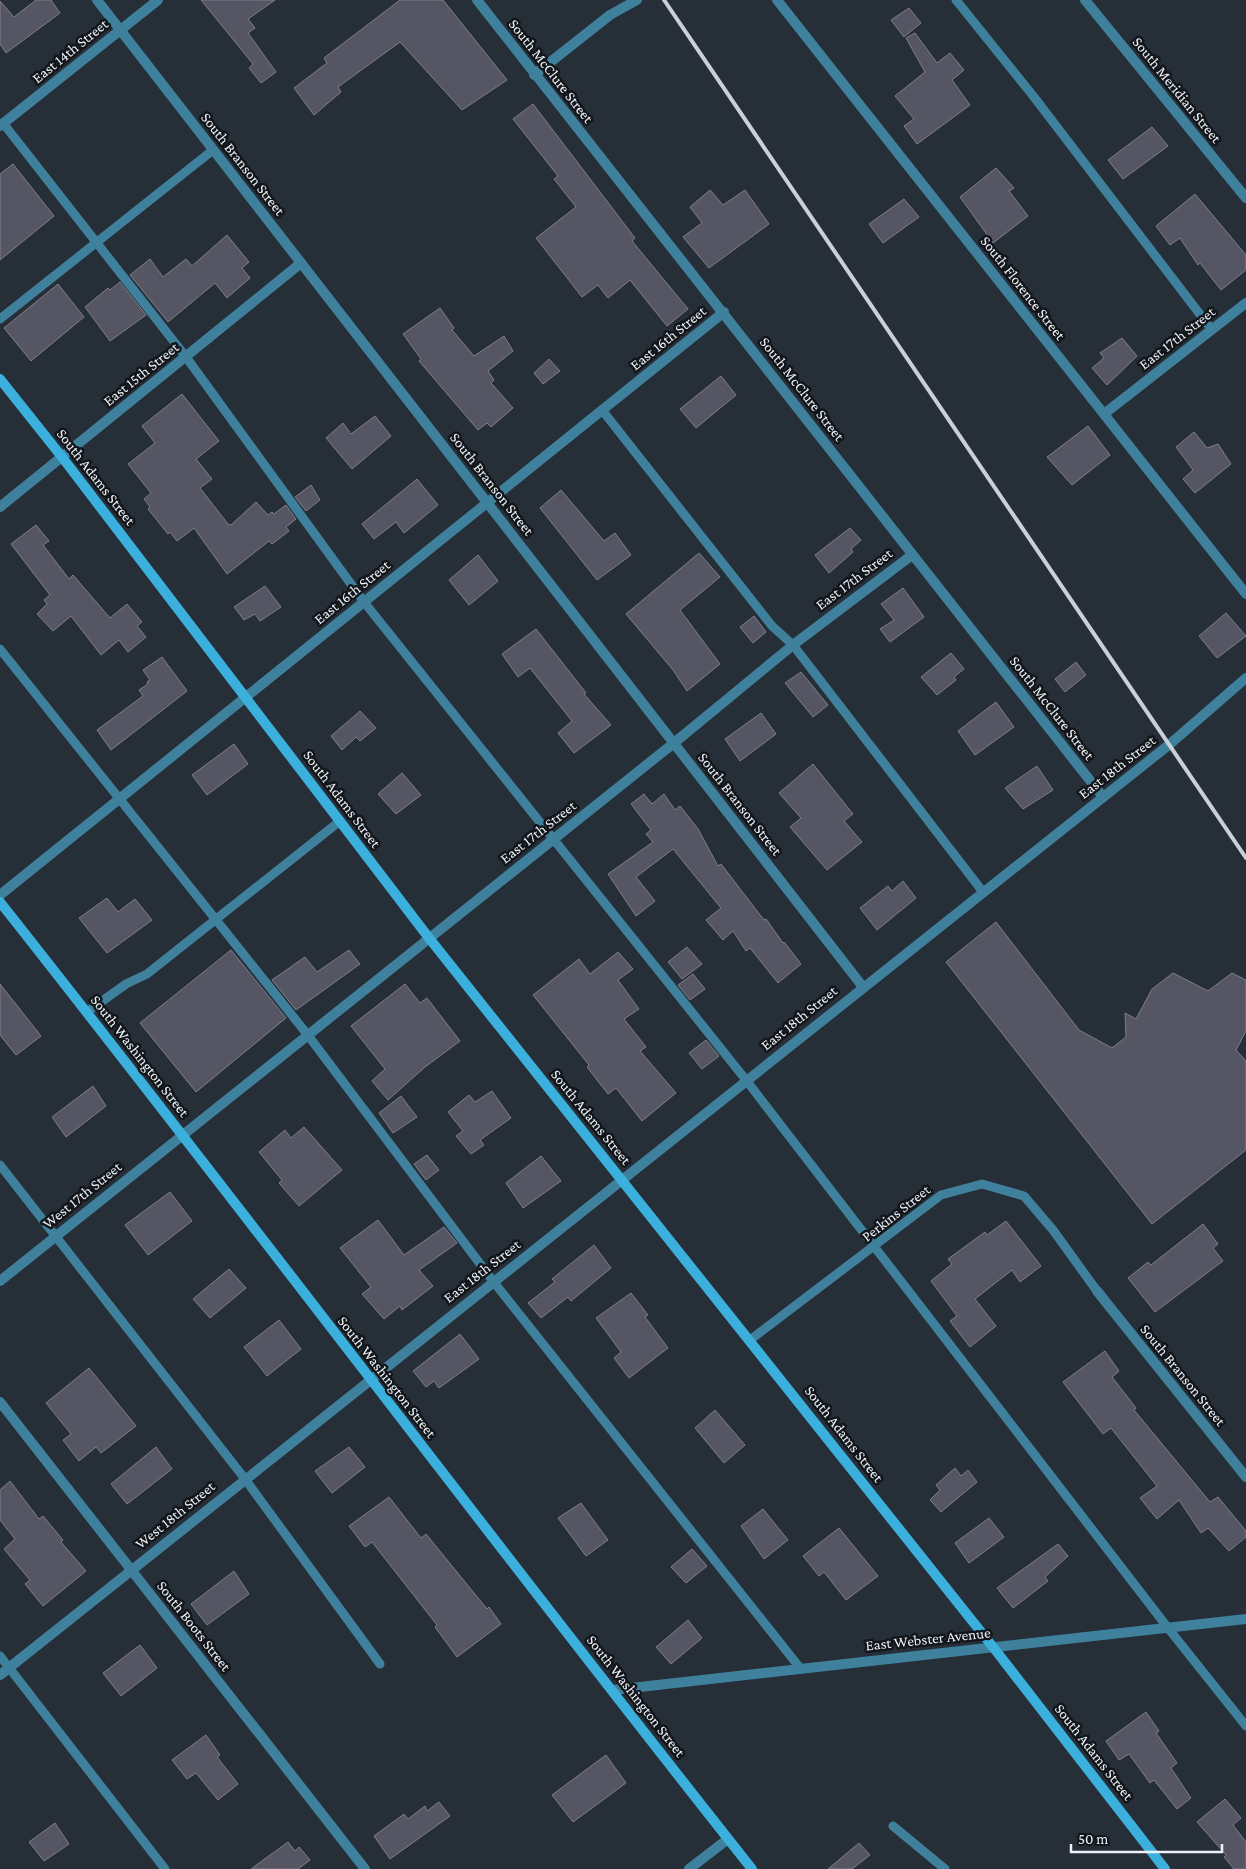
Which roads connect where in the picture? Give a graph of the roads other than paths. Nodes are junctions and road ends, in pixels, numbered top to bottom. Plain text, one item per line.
1 (97, 0) edge
2 (158, 0) edge
3 (477, 0) edge
4 (637, 0) edge
5 (777, 0) edge
6 (956, 0) edge
7 (1085, 0) edge
8 (120, 30) junction
9 (534, 75) junction
10 (2, 124) edge
11 (213, 150) junction
12 (1246, 198) edge
13 (96, 243) junction
14 (301, 263) junction
15 (1246, 303) edge
16 (724, 312) junction
17 (0, 319) edge
18 (1212, 330) junction
19 (186, 357) junction
20 (0, 379) edge
21 (602, 410) junction
22 (1104, 414) junction
23 (62, 458) junction
24 (487, 502) junction
25 (0, 507) edge
26 (912, 555) junction
27 (1246, 594) edge
28 (364, 602) junction
29 (793, 645) junction
30 (0, 649) edge
31 (1246, 678) edge
32 (246, 697) junction
33 (674, 743) junction
34 (1102, 797) junction
35 (118, 800) junction
36 (340, 821) junction
37 (553, 839) junction
38 (983, 892) junction
39 (0, 895) edge
40 (0, 902) edge
41 (216, 920) junction
42 (428, 938) junction
43 (863, 987) junction
44 (87, 1012) junction
45 (307, 1034) junction
46 (746, 1080) junction
47 (182, 1133) junction
48 (0, 1165) edge
49 (622, 1179) junction
50 (56, 1236) junction
51 (874, 1247) junction
52 (0, 1281) edge
53 (493, 1281) junction
54 (1097, 1291) joint
55 (750, 1340) junction
56 (370, 1380) junction
57 (0, 1402) edge
58 (1246, 1477) edge
59 (246, 1478) junction
60 (131, 1570) junction
61 (1246, 1619) edge
62 (1168, 1628) junction
63 (993, 1646) junction
64 (0, 1656) edge
65 (380, 1664) dead end
66 (9, 1668) junction
67 (800, 1668) junction
68 (0, 1675) edge
69 (613, 1690) junction
70 (1246, 1726) edge
71 (893, 1826) dead end
72 (728, 1839) junction
73 (165, 1869) edge
74 (365, 1869) edge
75 (689, 1869) edge
76 (752, 1869) edge
77 (945, 1869) edge
78 (1165, 1869) edge

1 - 8 street, South Branson Street
2 - 8 street, East 14th Street
3 - 9 street, South McClure Street
4 - 9 street
5 - 22 street, South Florence Street
6 - 18 lane
7 - 12 street, South Meridian Street
8 - 10 street, East 14th Street
8 - 11 street, South Branson Street
9 - 16 street, South McClure Street
10 - 13 lane
11 - 13 lane
11 - 14 street, South Branson Street
13 - 17 lane
13 - 19 lane
14 - 19 street, East 15th Street
14 - 24 street, South Branson Street
15 - 18 street, East 17th Street
16 - 21 street, East 16th Street
16 - 26 street, South McClure Street
18 - 22 street, East 17th Street
19 - 23 street, East 15th Street
19 - 28 lane
20 - 23 main road, South Adams Street
21 - 24 street, East 16th Street
21 - 29 lane
22 - 27 street, South Florence Street
23 - 25 street, East 15th Street
23 - 32 main road, South Adams Street
24 - 28 street, East 16th Street
24 - 33 street, South Branson Street
26 - 29 street, East 17th Street
26 - 34 street, South McClure Street
28 - 32 street, East 16th Street
28 - 37 lane
29 - 33 street, East 17th Street
29 - 38 lane
30 - 35 lane
31 - 34 street, East 18th Street
32 - 35 street, East 16th Street
32 - 36 main road, South Adams Street
33 - 37 street, East 17th Street
33 - 43 street, South Branson Street
34 - 38 street, East 18th Street
35 - 39 street, East 16th Street
35 - 41 lane
36 - 41 lane
36 - 42 main road, South Adams Street
37 - 42 street, East 17th Street
37 - 46 lane
38 - 43 street, East 18th Street
40 - 44 main road, South Washington Street
41 - 44 lane
41 - 45 lane
42 - 45 street, East 17th Street
42 - 49 main road, South Adams Street
43 - 46 street, East 18th Street
44 - 47 main road, South Washington Street
45 - 47 street, East 17th Street
45 - 53 lane
46 - 49 street, East 18th Street
46 - 51 lane
47 - 50 street, West 17th Street
47 - 56 main road, South Washington Street
48 - 50 lane
49 - 53 street, East 18th Street
49 - 55 main road, South Adams Street
50 - 52 street, West 17th Street
50 - 59 lane
51 - 54 lane, Perkins Street
51 - 55 lane, Perkins Street
51 - 62 lane
53 - 56 street, East 18th Street
53 - 67 lane
54 - 58 street, South Branson Street
55 - 63 main road, South Adams Street
56 - 59 street, West 18th Street
56 - 69 main road, South Washington Street
57 - 60 street, South Boots Street
59 - 60 street, West 18th Street
59 - 65 lane
60 - 66 street, West 18th Street
60 - 74 street, South Boots Street
61 - 62 street, East Webster Avenue
62 - 63 street, East Webster Avenue
62 - 70 lane
63 - 67 street, East Webster Avenue
63 - 78 main road, South Adams Street
64 - 66 lane
66 - 68 street, West 18th Street
66 - 73 lane
67 - 69 street, East Webster Avenue
69 - 72 main road, South Washington Street
71 - 77 lane
72 - 75 street
72 - 76 main road, South Washington Street

